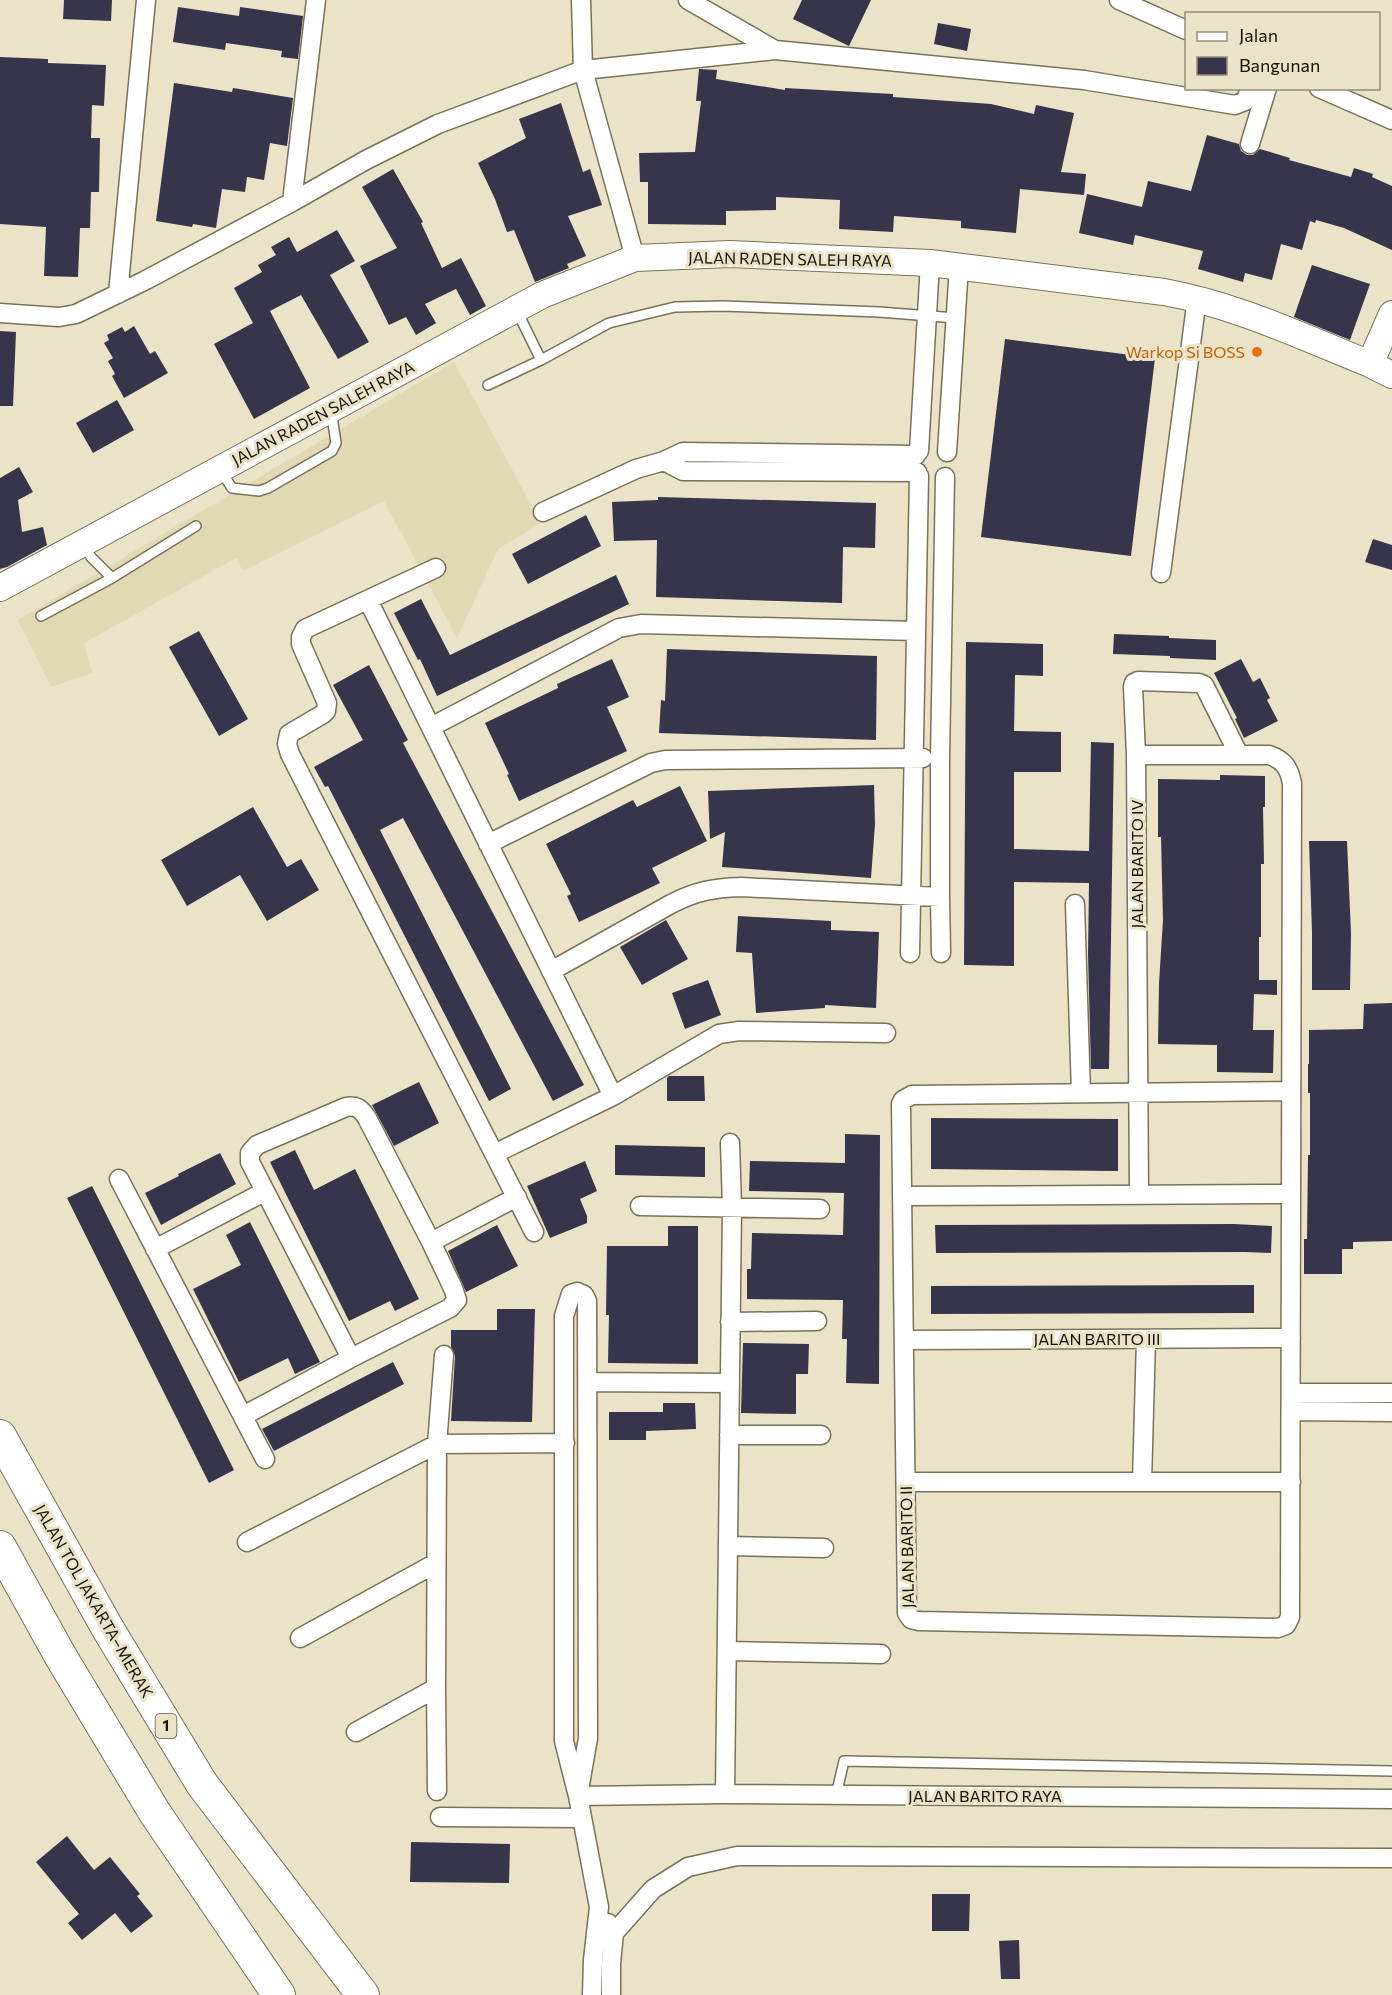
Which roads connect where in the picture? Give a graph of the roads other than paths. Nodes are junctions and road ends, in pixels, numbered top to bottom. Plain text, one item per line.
1 (146, 0) edge
2 (316, 0) edge
3 (581, 0) edge
4 (688, 0) edge
5 (1119, 0) edge
6 (1185, 30) edge
7 (775, 50) junction
8 (583, 70) junction
9 (1250, 90) edge
10 (1267, 90) edge
11 (1324, 90) edge
12 (1392, 120) edge
13 (1250, 144) dead end
14 (292, 202) junction
15 (635, 258) junction
16 (930, 263) junction
17 (959, 266) junction
18 (118, 294) junction
19 (1197, 298) junction
20 (516, 309) junction
21 (0, 313) edge
22 (1392, 314) edge
23 (927, 315) junction
24 (956, 318) junction
25 (541, 360) junction
26 (1381, 370) edge
27 (488, 385) dead end
28 (331, 409) junction
29 (947, 452) junction
30 (918, 464) junction
31 (220, 469) junction
32 (945, 477) junction
33 (543, 512) dead end
34 (196, 526) dead end
35 (82, 543) junction
36 (436, 568) dead end
37 (1161, 573) dead end
38 (112, 578) junction
39 (0, 588) edge
40 (368, 600) junction
41 (41, 616) dead end
42 (915, 631) junction
43 (431, 727) junction
44 (1136, 755) junction
45 (1239, 755) junction
46 (913, 758) junction
47 (940, 758) junction
48 (488, 844) junction
49 (910, 895) junction
50 (940, 897) junction
51 (1075, 904) dead end
52 (910, 953) dead end
53 (941, 953) dead end
54 (551, 971) junction
55 (886, 1033) dead end
56 (1291, 1091) junction
57 (1137, 1092) junction
58 (1081, 1093) junction
59 (613, 1096) junction
60 (730, 1143) dead end
61 (494, 1154) junction
62 (119, 1179) dead end
63 (264, 1192) junction
64 (1291, 1194) junction
65 (1139, 1195) junction
66 (903, 1196) junction
67 (517, 1197) junction
68 (640, 1206) dead end
69 (732, 1207) junction
70 (820, 1209) dead end
71 (534, 1232) dead end
72 (431, 1242) junction
73 (155, 1249) junction
74 (817, 1321) dead end
75 (730, 1322) junction
76 (1291, 1338) junction
77 (1146, 1339) junction
78 (904, 1340) junction
79 (444, 1355) dead end
80 (351, 1358) junction
81 (588, 1382) junction
82 (730, 1383) junction
83 (1392, 1393) edge
84 (1291, 1402) junction
85 (1392, 1412) edge
86 (243, 1416) junction
87 (729, 1435) junction
88 (821, 1435) dead end
89 (0, 1436) edge
90 (565, 1443) junction
91 (437, 1444) junction
92 (265, 1459) dead end
93 (906, 1482) junction
94 (1142, 1482) junction
95 (1291, 1482) junction
96 (247, 1542) dead end
97 (728, 1546) junction
98 (0, 1547) edge
99 (824, 1548) dead end
100 (436, 1563) junction
101 (588, 1612) junction
102 (565, 1613) junction
103 (300, 1638) dead end
104 (727, 1651) junction
105 (881, 1654) dead end
106 (436, 1688) junction
107 (356, 1732) dead end
108 (1392, 1771) edge
109 (437, 1791) dead end
110 (725, 1794) junction
111 (836, 1795) junction
112 (578, 1796) junction
113 (1392, 1799) edge
114 (440, 1817) dead end
115 (582, 1818) junction
116 (1392, 1858) edge
117 (599, 1904) junction
118 (614, 1933) junction
119 (279, 1995) edge
120 (363, 1995) edge
121 (591, 1995) edge
122 (611, 1995) edge

1 - 18 street
2 - 14 street
3 - 8 street
4 - 7 street
5 - 6 street
7 - 8 street
7 - 9 street
8 - 14 street
8 - 15 street
10 - 13 street
11 - 12 street
14 - 18 street
15 - 16 main road, JALAN RADEN SALEH RAYA
15 - 20 main road, JALAN RADEN SALEH RAYA
16 - 17 main road, JALAN RADEN SALEH RAYA
16 - 23 street
17 - 19 main road, JALAN RADEN SALEH RAYA
17 - 24 street
18 - 21 street
19 - 26 main road, JALAN RADEN SALEH RAYA
19 - 37 street
20 - 25 lane
20 - 28 main road, JALAN RADEN SALEH RAYA
22 - 26 main road
23 - 24 lane
23 - 25 lane
23 - 30 street
24 - 29 street
25 - 27 lane
28 - 31 main road, JALAN RADEN SALEH RAYA
28 - 31 lane
29 - 30 street
29 - 32 street
30 - 32 street
30 - 33 street
30 - 42 street
31 - 35 main road, JALAN RADEN SALEH RAYA
32 - 47 street
34 - 38 lane
35 - 38 lane
35 - 39 main road, JALAN RADEN SALEH RAYA
36 - 40 street
38 - 41 lane
40 - 43 street
40 - 61 street
42 - 43 street
42 - 46 street
43 - 48 street
44 - 45 street
44 - 45 street, JALAN BARITO IV
44 - 57 street, JALAN BARITO IV
45 - 56 street
46 - 47 street
46 - 48 street
46 - 49 street
47 - 50 street
48 - 54 street
49 - 50 street
49 - 52 street
49 - 54 street
50 - 53 street
51 - 58 street
54 - 59 street
55 - 59 street
56 - 57 street
56 - 64 street
57 - 58 street
57 - 65 street, JALAN BARITO IV
58 - 66 street, JALAN BARITO II
59 - 61 street
60 - 69 street
61 - 67 street
62 - 73 street
63 - 72 street
63 - 73 street
63 - 80 street
64 - 65 street
64 - 76 street
65 - 66 street
66 - 78 street, JALAN BARITO II
67 - 71 street
67 - 72 street
68 - 69 street
69 - 70 street
69 - 75 street
72 - 80 street
73 - 86 street
74 - 75 street
75 - 82 street
76 - 77 street, JALAN BARITO III
76 - 84 street
77 - 78 street, JALAN BARITO III
77 - 94 street
78 - 93 street, JALAN BARITO II
79 - 91 street
80 - 86 street
81 - 82 street
81 - 90 street
81 - 101 street
82 - 87 street
83 - 84 street
84 - 85 street
84 - 95 street
86 - 92 street
87 - 88 street
87 - 97 street
89 - 120 highway, JALAN TOL JAKARTA–MERAK / 1
90 - 91 street
90 - 102 street
91 - 96 street
91 - 100 street
93 - 94 street
93 - 95 street, JALAN BARITO II
94 - 95 street
97 - 99 street
97 - 104 street
98 - 119 highway
100 - 103 street
100 - 106 street
101 - 102 street
101 - 112 street
102 - 112 street
104 - 105 street
104 - 110 street
106 - 107 street
106 - 109 street
108 - 111 lane
110 - 111 street, JALAN BARITO RAYA
110 - 112 street, JALAN BARITO RAYA
111 - 113 street, JALAN BARITO RAYA
112 - 115 street
114 - 115 street
115 - 117 street
116 - 118 street
117 - 118 street
117 - 121 street
118 - 122 street

